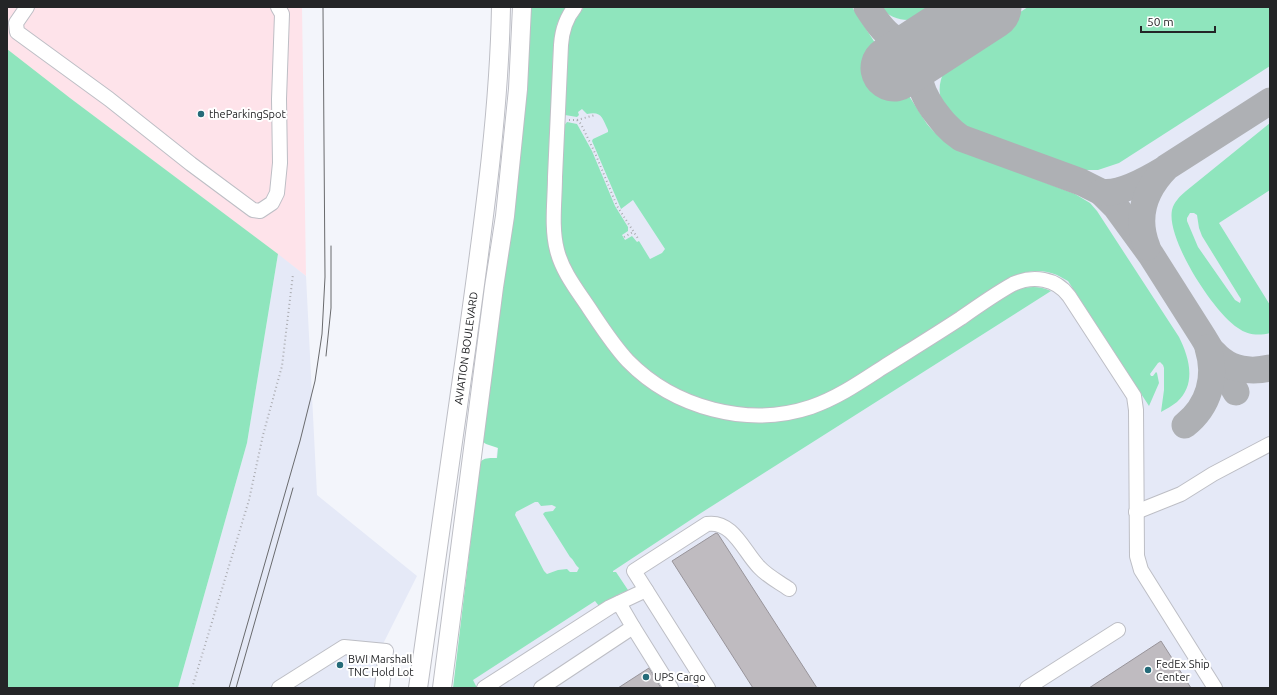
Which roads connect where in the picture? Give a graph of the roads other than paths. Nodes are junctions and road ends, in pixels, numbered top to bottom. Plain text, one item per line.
1 (27, 7) edge
2 (278, 7) edge
3 (491, 7) edge
4 (501, 7) edge
5 (522, 7) edge
6 (575, 7) edge
7 (500, 48) junction
8 (1270, 444) edge
9 (1136, 512) junction
10 (789, 589) dead end
11 (646, 590) junction
12 (619, 603) junction
13 (633, 627) junction
14 (1118, 630) dead end
15 (279, 688) edge
16 (382, 688) edge
17 (418, 688) edge
18 (442, 688) edge
19 (484, 688) edge
20 (541, 688) edge
21 (671, 688) edge
22 (708, 688) edge
23 (1027, 688) edge
24 (1215, 688) edge

1 - 2 lane
3 - 7 main road
4 - 7 main road, AVIATION BOULEVARD
5 - 18 main road, AVIATION BOULEVARD
6 - 9 lane
7 - 17 main road, AVIATION BOULEVARD
8 - 9 lane
9 - 24 lane
10 - 11 lane
11 - 12 lane
11 - 22 lane
12 - 13 lane
12 - 19 lane
13 - 20 lane
13 - 21 lane
14 - 23 lane
15 - 16 lane

